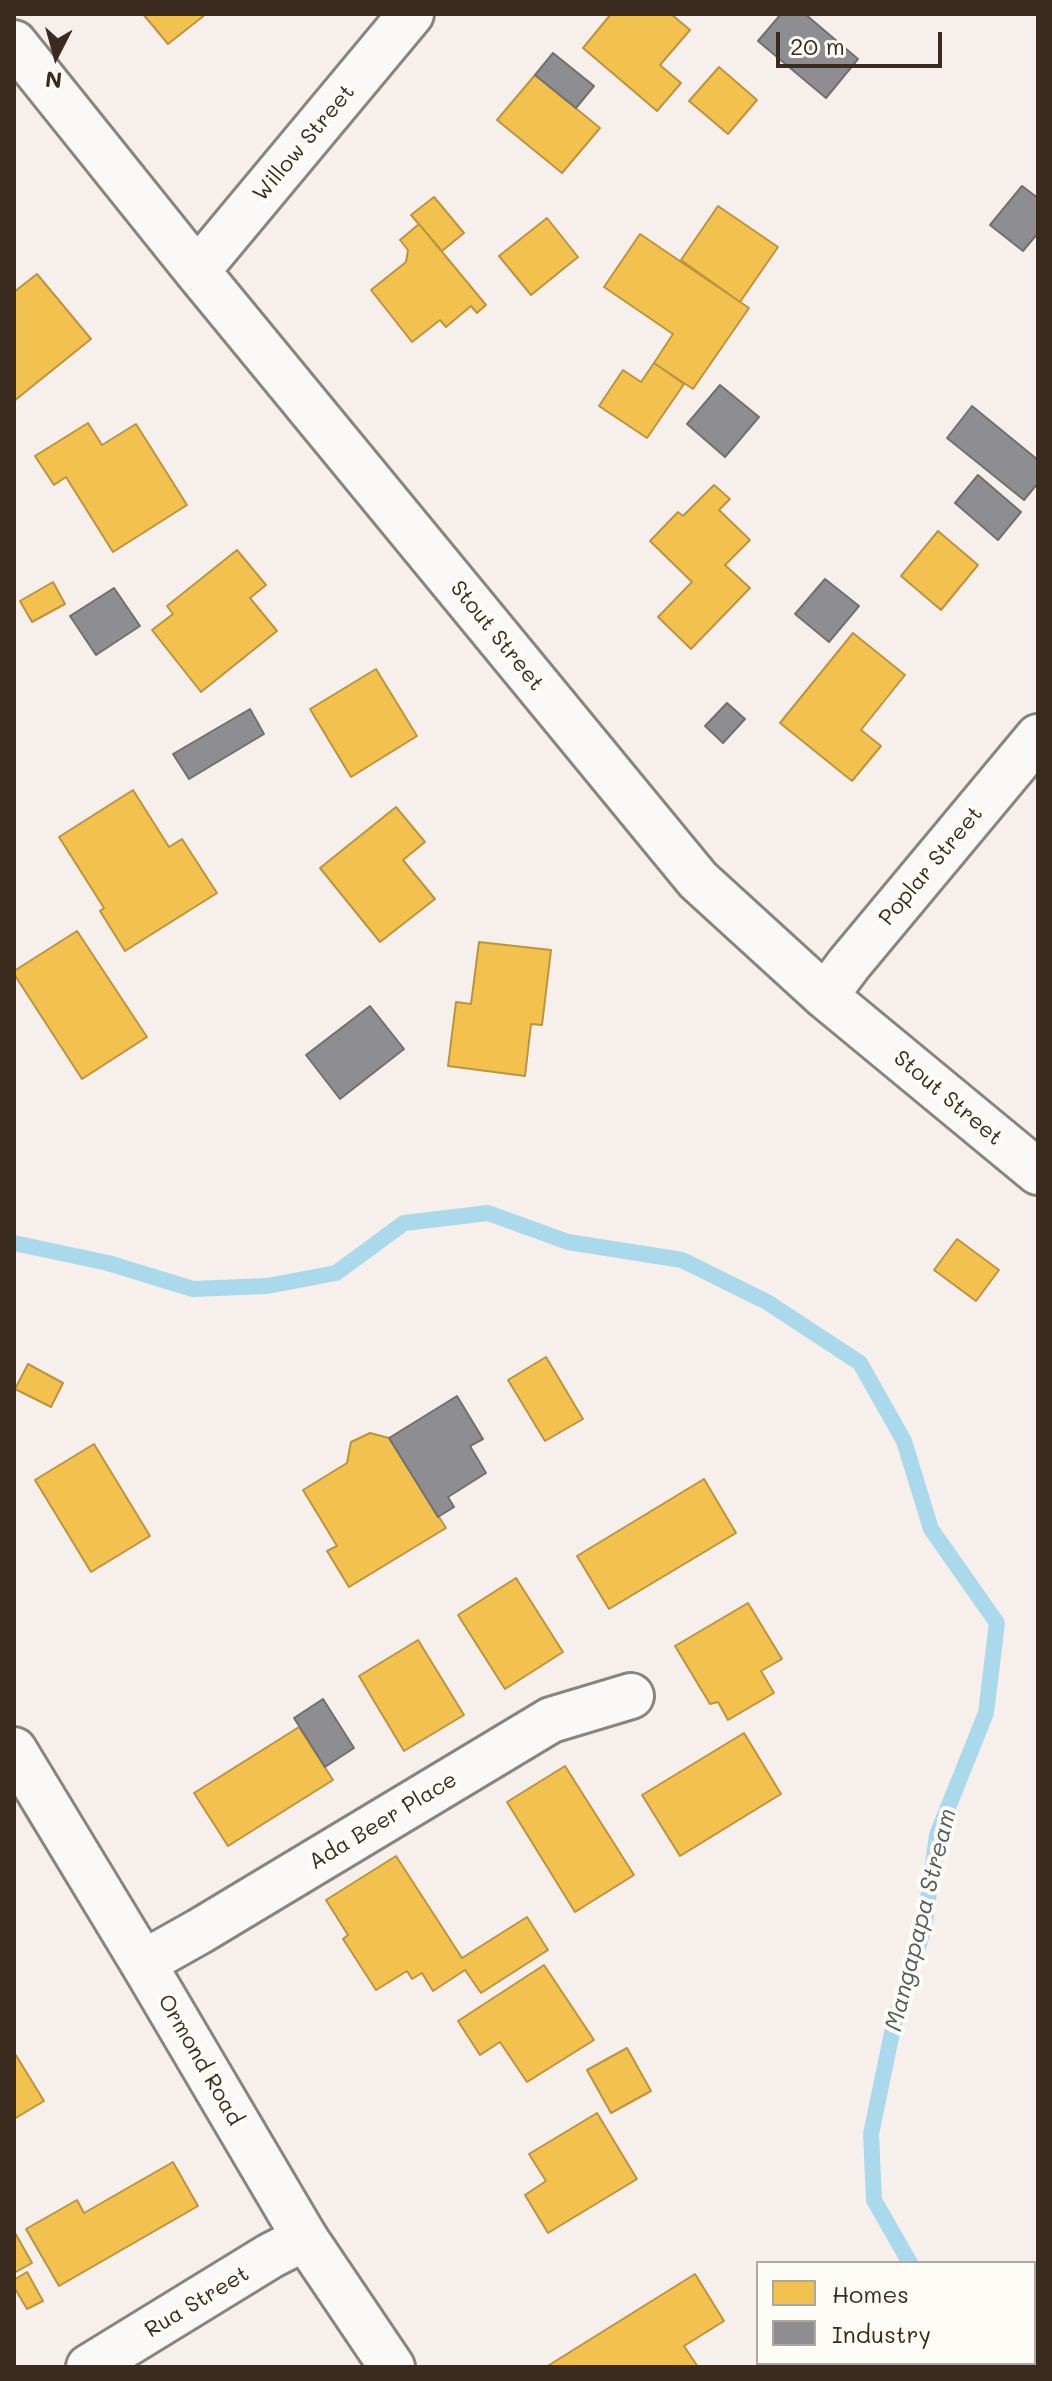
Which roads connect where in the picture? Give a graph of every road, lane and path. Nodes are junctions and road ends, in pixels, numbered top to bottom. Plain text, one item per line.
1 (411, 14) edge
2 (14, 43) edge
3 (197, 271) junction
4 (1038, 737) edge
5 (825, 996) junction
6 (1038, 1172) edge
7 (631, 1696) dead end
8 (14, 1750) edge
9 (143, 1963) junction
10 (305, 2238) junction
11 (89, 2367) edge
12 (392, 2367) edge

1 - 3 street, Willow Street
2 - 3 street, Stout Street
3 - 5 street, Stout Street
4 - 5 street, Poplar Street
5 - 6 street, Stout Street
7 - 9 street, Ada Beer Place
8 - 9 street, Ormond Road
9 - 10 street, Ormond Road
10 - 11 street, Rua Street
10 - 12 street, Ormond Road

